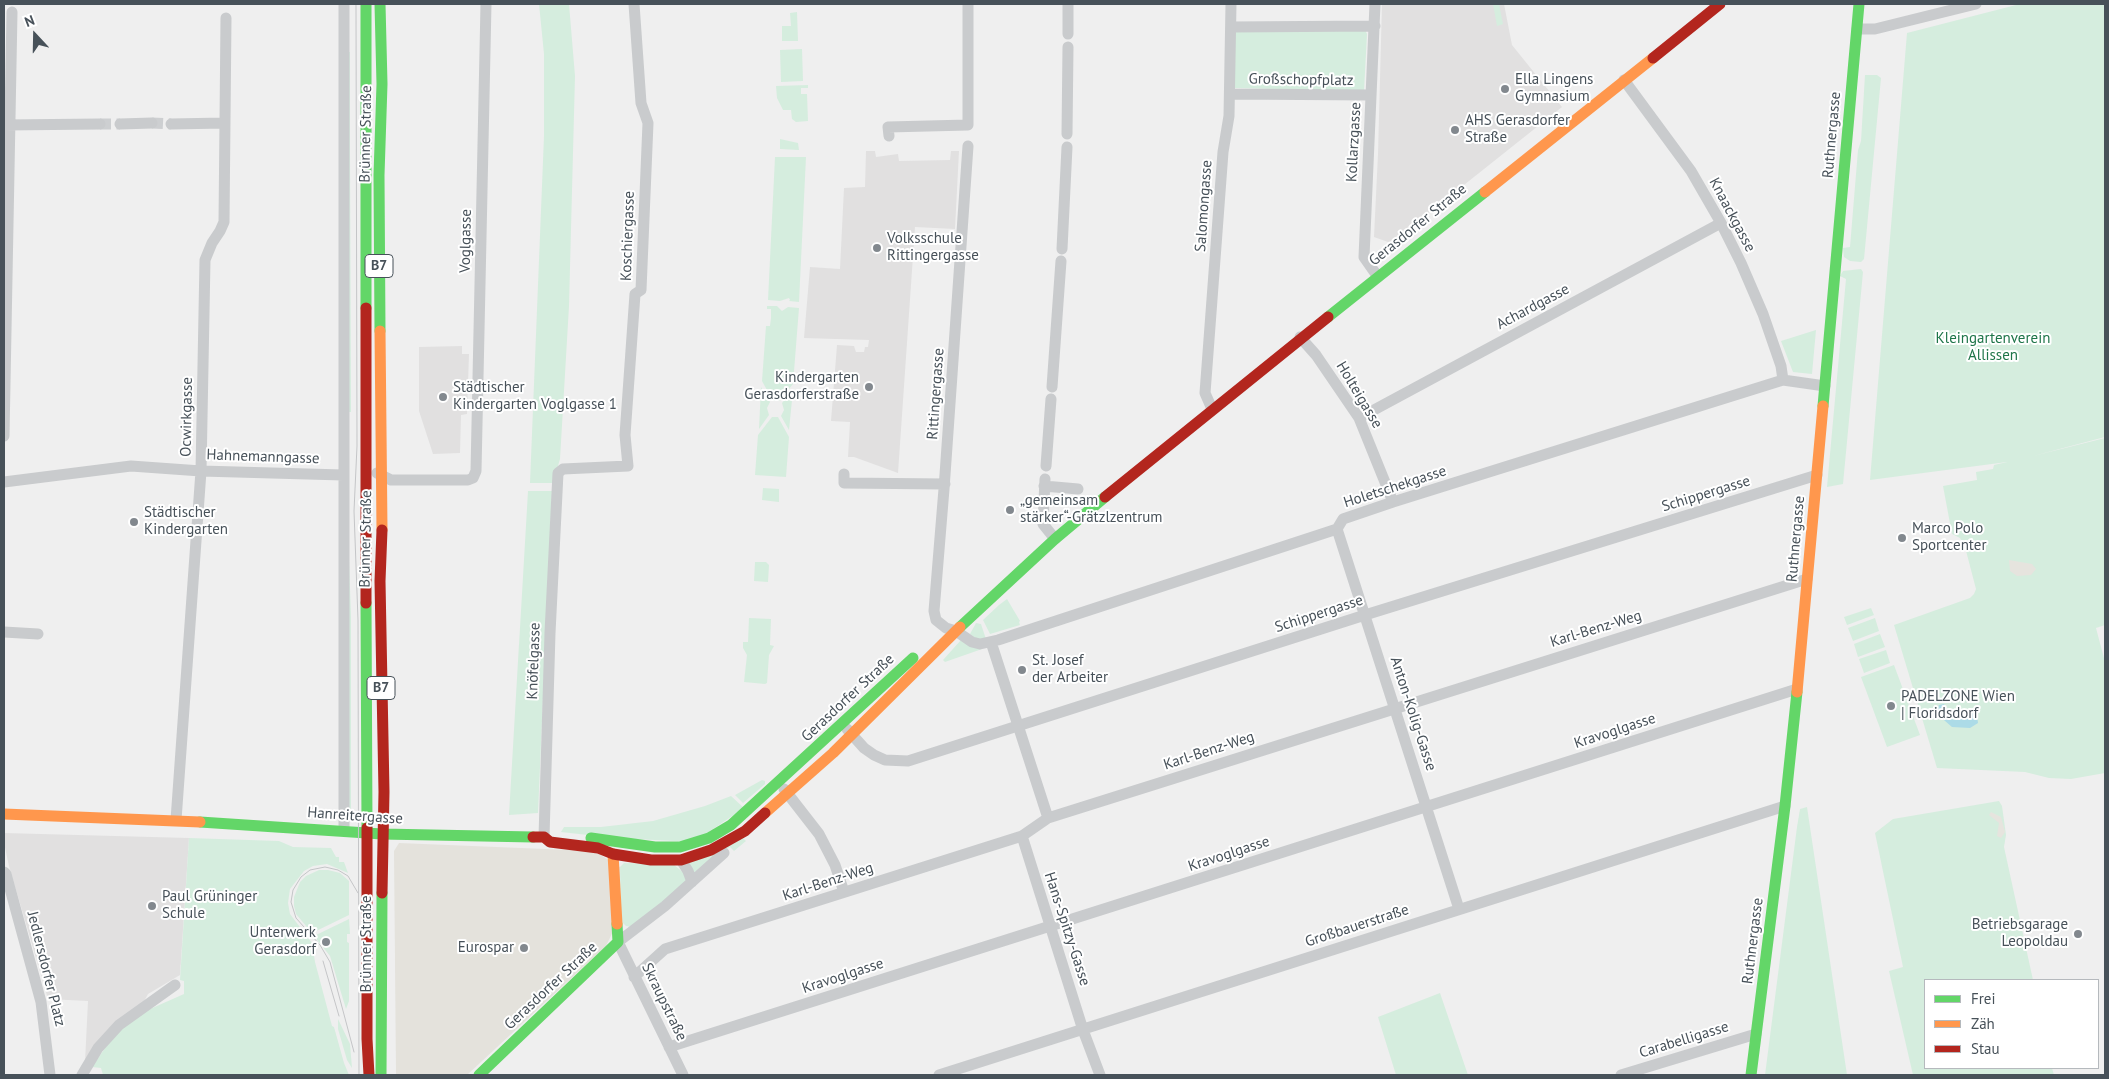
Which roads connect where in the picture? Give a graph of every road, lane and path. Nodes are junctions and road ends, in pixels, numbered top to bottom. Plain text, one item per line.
1 (344, 4) edge
2 (366, 4) edge
3 (380, 4) edge
4 (486, 4) edge
5 (634, 4) edge
6 (968, 4) edge
7 (1068, 4) edge
8 (1231, 4) edge
9 (1375, 4) edge
10 (1720, 4) edge
11 (1859, 4) edge
12 (1976, 4) edge
13 (12, 12) dead end
14 (226, 18) dead end
15 (1375, 26) junction
16 (1231, 27) junction
17 (1856, 29) junction
18 (1068, 34) dead end
19 (1068, 47) dead end
20 (1624, 80) junction
21 (1230, 94) junction
22 (1372, 95) junction
23 (224, 123) junction
24 (100, 124) tunnel mouth
25 (120, 124) tunnel mouth
26 (152, 124) tunnel mouth
27 (171, 124) tunnel mouth
28 (7, 125) edge
29 (1067, 134) dead end
30 (888, 136) dead end
31 (968, 146) dead end
32 (1068, 146) dead end
33 (1721, 224) junction
34 (1378, 277) junction
35 (1300, 337) junction
36 (1783, 380) junction
37 (1826, 386) junction
38 (1212, 409) junction
39 (1359, 418) junction
40 (4, 436) edge
41 (366, 452) junction
42 (1046, 466) dead end
43 (201, 471) junction
44 (343, 474) junction
45 (844, 474) dead end
46 (1816, 475) junction
47 (382, 477) junction
48 (4, 482) edge
49 (945, 484) junction
50 (557, 486) joint
51 (1078, 489) dead end
52 (1393, 502) junction
53 (1337, 529) junction
54 (1052, 536) junction
55 (1807, 579) junction
56 (1365, 615) junction
57 (951, 629) junction
58 (4, 632) edge
59 (38, 634) dead end
60 (992, 642) junction
61 (1797, 689) junction
62 (1395, 708) junction
63 (842, 724) junction
64 (1018, 726) junction
65 (851, 734) junction
66 (778, 783) junction
67 (788, 794) junction
68 (1786, 806) junction
69 (1427, 807) junction
70 (4, 814) edge
71 (1048, 818) junction
72 (176, 820) junction
73 (344, 831) junction
74 (367, 833) junction
75 (382, 834) junction
76 (1022, 836) junction
77 (544, 837) junction
78 (680, 847) junction
79 (724, 853) dead end
80 (613, 854) junction
81 (681, 860) junction
82 (5, 873) edge
83 (692, 882) junction
84 (844, 892) junction
85 (1459, 909) junction
86 (1050, 926) junction
87 (618, 942) junction
88 (634, 977) junction
89 (175, 985) dead end
90 (1083, 1030) junction
91 (1756, 1034) junction
92 (669, 1047) junction
93 (50, 1075) edge
94 (82, 1075) edge
95 (369, 1075) edge
96 (381, 1075) edge
97 (478, 1075) edge
98 (684, 1075) edge
99 (938, 1075) edge
100 (1100, 1075) edge
101 (1621, 1075) edge
102 (1751, 1075) edge

1 - 44 street, Brünner Straße
2 - 41 main road, Brünner Straße / B7
3 - 47 main road, Brünner Straße / B7
4 - 47 street, Voglgasse
5 - 50 street, Koschiergasse
6 - 30 street
7 - 18 street
8 - 16 street, Salomongasse
9 - 15 street, Kollarzgasse
10 - 20 main road, Gerasdorfer Straße
11 - 17 main road, Ruthnergasse
12 - 17 street
13 - 28 street
14 - 23 street, Ocwirkgasse
15 - 16 street
15 - 22 street, Kollarzgasse
16 - 21 street, Salomongasse
17 - 37 main road, Ruthnergasse
19 - 29 street
20 - 33 street, Knaackgasse
20 - 34 main road, Gerasdorfer Straße
21 - 22 street, Großschopfplatz
21 - 38 street, Salomongasse
22 - 34 street, Kollarzgasse
23 - 27 street
23 - 43 street, Ocwirkgasse
24 - 28 street
25 - 26 street
28 - 40 street
31 - 49 street, Rittingergasse
32 - 42 street
33 - 36 street, Knaackgasse
33 - 39 street, Achardgasse
34 - 35 main road, Gerasdorfer Straße
35 - 38 main road, Gerasdorfer Straße
35 - 39 street, Holteigasse
36 - 37 street, Holetschekgasse
36 - 52 street, Holetschekgasse
37 - 46 main road, Ruthnergasse
38 - 54 main road, Gerasdorfer Straße
39 - 52 street, Holteigasse
41 - 47 street
41 - 74 main road, Brünner Straße / B7
43 - 44 street, Hahnemanngasse
43 - 48 street, Hahnemanngasse
43 - 72 street, Ocwirkgasse
44 - 73 street, Brünner Straße
45 - 49 street
46 - 55 main road, Ruthnergasse
46 - 56 street, Schippergasse
47 - 75 main road, Brünner Straße / B7
49 - 57 street, Rittingergasse
50 - 77 street, Knöfelgasse
51 - 54 street
52 - 53 street, Holetschekgasse
53 - 56 street, Anton-Kolig-Gasse
53 - 60 street, Holetschekgasse
54 - 57 main road, Gerasdorfer Straße
55 - 61 main road, Ruthnergasse
55 - 62 street, Karl-Benz-Weg
56 - 62 street, Anton-Kolig-Gasse
56 - 64 street, Schippergasse
57 - 60 street, Holetschekgasse
57 - 63 main road, Gerasdorfer Straße
57 - 65 main road, Gerasdorfer Straße
58 - 59 street
60 - 64 street
61 - 68 main road, Ruthnergasse
61 - 69 street, Kravoglgasse
62 - 69 street, Anton-Kolig-Gasse
62 - 71 street, Karl-Benz-Weg
63 - 65 street, Schippergasse
63 - 66 main road, Gerasdorfer Straße
64 - 65 street, Schippergasse
64 - 71 street
65 - 67 main road, Gerasdorfer Straße
66 - 67 street
66 - 78 main road, Gerasdorfer Straße
67 - 81 main road, Gerasdorfer Straße
67 - 84 street
68 - 85 street, Großbauerstraße
68 - 91 main road, Ruthnergasse
69 - 85 street, Anton-Kolig-Gasse
69 - 86 street, Kravoglgasse
70 - 72 main road, Hanreitergasse
71 - 76 street, Karl-Benz-Weg
72 - 73 main road, Hanreitergasse
73 - 74 main road, Hanreitergasse
74 - 75 main road, Hanreitergasse
74 - 95 main road, Brünner Straße / B7
75 - 77 main road, Hanreitergasse
75 - 96 main road, Brünner Straße / B7
76 - 84 street, Karl-Benz-Weg
76 - 86 street, Hans-Spitzy-Gasse
77 - 78 main road, Gerasdorfer Straße
77 - 80 main road, Hanreitergasse
78 - 80 main road
79 - 83 street, Gerasdorfer Straße
80 - 81 main road, Gerasdorfer Straße
80 - 87 main road
81 - 83 street
82 - 93 street, Jedlersdorfer Platz
83 - 87 street, Gerasdorfer Straße
84 - 88 street, Karl-Benz-Weg
85 - 90 street, Großbauerstraße
86 - 90 street, Hans-Spitzy-Gasse
86 - 92 street, Kravoglgasse
87 - 88 street, Skraupstraße
87 - 97 main road, Gerasdorfer Straße
88 - 92 street, Skraupstraße
89 - 94 street
90 - 99 street, Großbauerstraße
90 - 100 street, Hans-Spitzy-Gasse
91 - 101 street, Carabelligasse
91 - 102 main road, Ruthnergasse
92 - 98 street, Skraupstraße

